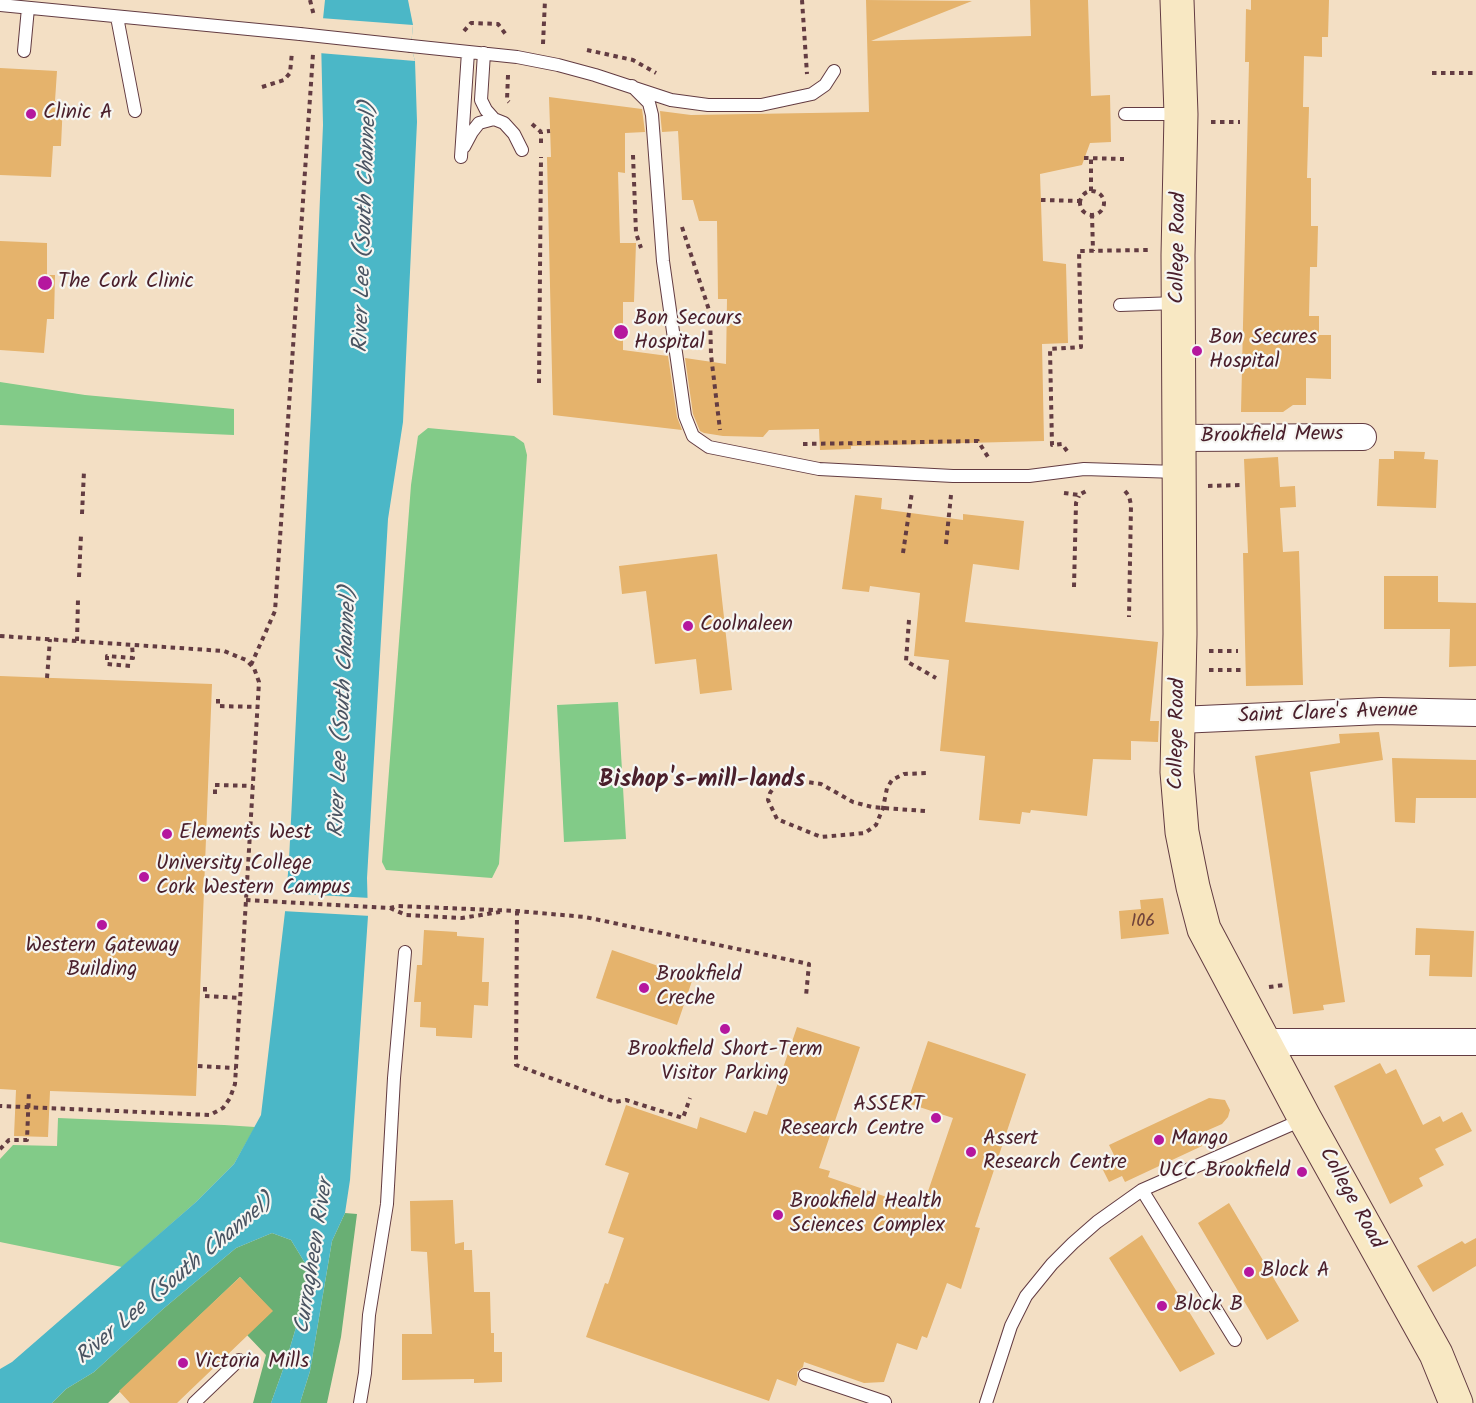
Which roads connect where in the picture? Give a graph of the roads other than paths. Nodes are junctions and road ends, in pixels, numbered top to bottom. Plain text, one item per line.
1 (1178, 0) edge
2 (0, 5) edge
3 (28, 8) junction
4 (117, 17) junction
5 (24, 51) dead end
6 (468, 52) junction
7 (484, 53) junction
8 (834, 71) dead end
9 (633, 86) junction
10 (135, 111) dead end
11 (1125, 114) dead end
12 (1194, 118) junction
13 (494, 119) junction
14 (522, 150) dead end
15 (1179, 303) junction
16 (1120, 305) dead end
17 (1363, 436) dead end
18 (1181, 438) junction
19 (1194, 479) junction
20 (1476, 713) edge
21 (1179, 720) junction
22 (405, 952) dead end
23 (1264, 1042) junction
24 (1476, 1042) edge
25 (1305, 1119) junction
26 (1142, 1190) junction
27 (1235, 1340) dead end
28 (239, 1360) dead end
29 (805, 1375) dead end
30 (885, 1402) edge
31 (194, 1403) edge
32 (360, 1403) edge
33 (986, 1403) edge
34 (1456, 1403) edge

1 - 12 street, College Road
2 - 3 lane
3 - 4 lane
3 - 5 lane
4 - 6 lane, bridge
4 - 10 lane
6 - 7 lane
6 - 13 lane
7 - 9 lane
7 - 13 lane
8 - 9 lane
9 - 19 lane
11 - 12 lane
12 - 15 street, College Road
13 - 14 lane
15 - 16 lane
15 - 18 street, College Road
17 - 18 street, Brookfield Mews
18 - 19 street, College Road
19 - 21 street, College Road
20 - 21 street, Saint Clare's Avenue
21 - 23 street, College Road
22 - 32 lane
23 - 24 street
23 - 25 street, College Road
25 - 26 lane
25 - 34 street, College Road
26 - 27 lane
26 - 33 lane
28 - 31 lane
29 - 30 lane

